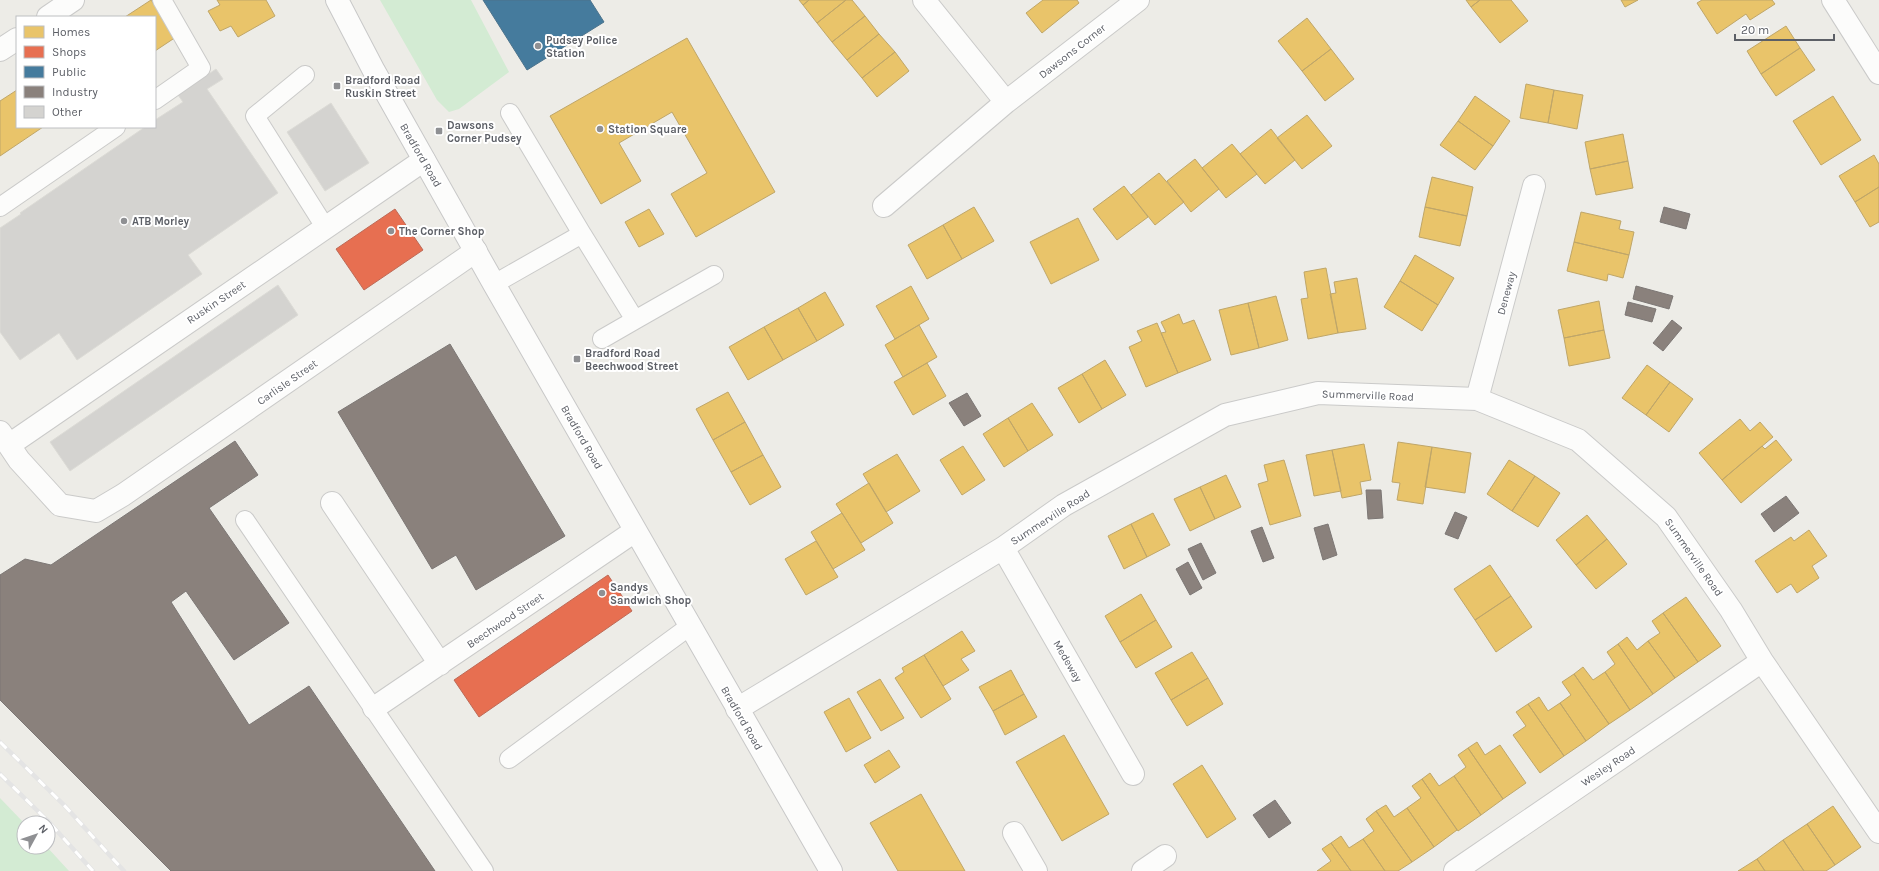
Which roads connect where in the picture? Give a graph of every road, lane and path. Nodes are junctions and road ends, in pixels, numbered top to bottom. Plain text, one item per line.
1 (73, 0) edge
2 (162, 0) edge
3 (337, 0) edge
4 (924, 0) edge
5 (1138, 0) edge
6 (1833, 0) edge
7 (49, 16) edge
8 (16, 40) edge
9 (0, 50) edge
10 (1879, 73) edge
11 (305, 75) dead end
12 (156, 99) edge
13 (1006, 102) junction
14 (510, 113) dead end
15 (115, 128) edge
16 (424, 160) junction
17 (1534, 186) dead end
18 (884, 206) dead end
19 (0, 207) edge
20 (326, 227) junction
21 (582, 234) junction
22 (476, 251) junction
23 (714, 275) dead end
24 (494, 284) junction
25 (635, 320) junction
26 (602, 339) dead end
27 (1477, 399) junction
28 (4, 439) edge
29 (332, 503) dead end
30 (245, 520) dead end
31 (635, 531) junction
32 (1003, 548) junction
33 (690, 626) junction
34 (1762, 661) junction
35 (440, 664) junction
36 (374, 708) junction
37 (737, 709) junction
38 (509, 759) dead end
39 (1132, 774) dead end
40 (1879, 832) edge
41 (1014, 833) dead end
42 (1165, 856) dead end
43 (484, 871) edge
44 (831, 871) edge
45 (1036, 871) edge
46 (1143, 871) edge
47 (1454, 871) edge

1 - 7 street
2 - 12 lane
3 - 16 street, Bradford Road
4 - 13 street
5 - 13 street, Dawsons Corner
6 - 10 street
8 - 9 street
11 - 20 lane
13 - 18 street, Dawsons Corner
14 - 21 lane
15 - 19 lane
16 - 20 street, Ruskin Street
16 - 22 street, Bradford Road
17 - 27 street, Deneway
20 - 28 street, Ruskin Street
21 - 24 lane
21 - 25 lane
22 - 24 street, Bradford Road
22 - 28 street, Carlisle Street
23 - 25 lane
24 - 31 street, Bradford Road
25 - 26 lane
27 - 32 street, Summerville Road
27 - 34 street, Summerville Road
29 - 35 street
30 - 36 lane
31 - 33 street, Bradford Road
31 - 35 street, Beechwood Street
32 - 37 street, Summerville Road
32 - 39 street, Medeway
33 - 37 street, Bradford Road
33 - 38 lane
34 - 40 street, Summerville Road
34 - 47 street, Wesley Road
35 - 36 street, Beechwood Street
36 - 43 lane
37 - 44 street, Bradford Road
41 - 45 street
42 - 46 street

